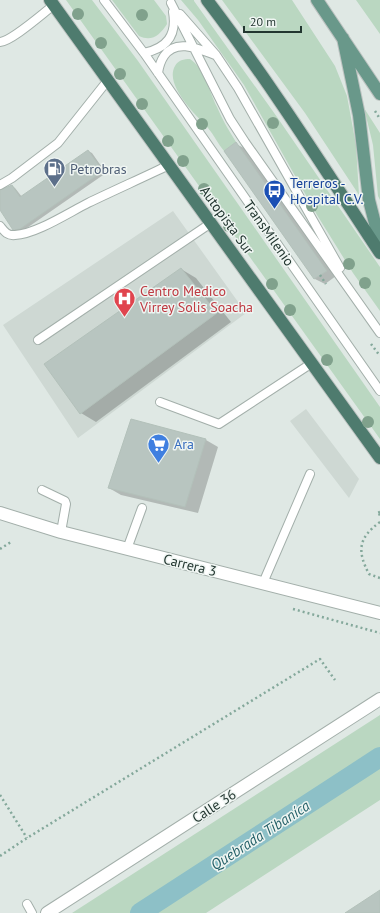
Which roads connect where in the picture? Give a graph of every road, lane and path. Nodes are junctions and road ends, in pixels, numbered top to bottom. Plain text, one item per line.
1 (104, 0) edge
2 (207, 0) edge
3 (317, 0) edge
4 (170, 2) edge
5 (52, 3) edge
6 (343, 38) junction
7 (0, 42) edge
8 (194, 47) junction
9 (144, 53) junction
10 (216, 55) junction
11 (158, 73) junction
12 (108, 80) junction
13 (380, 94) edge
14 (169, 165) junction
15 (0, 185) edge
16 (211, 223) junction
17 (0, 226) edge
18 (380, 243) edge
19 (380, 253) edge
20 (363, 308) junction
21 (380, 333) edge
22 (38, 340) dead end
23 (312, 363) junction
24 (380, 391) edge
25 (160, 402) dead end
26 (380, 458) edge
27 (310, 474) dead end
28 (42, 490) dead end
29 (142, 508) dead end
30 (0, 513) edge
31 (380, 522) edge
32 (61, 532) junction
33 (11, 542) dead end
34 (0, 549) edge
35 (128, 549) junction
36 (380, 578) edge
37 (263, 583) junction
38 (380, 613) edge
39 (335, 680) dead end
40 (380, 699) edge
41 (0, 796) edge
42 (26, 838) junction
43 (0, 856) edge
44 (27, 904) dead end
45 (32, 913) edge
46 (47, 913) edge

1 - 9 lane, TransMilenio
2 - 19 highway
3 - 6 main road
4 - 8 lane
4 - 9 lane
4 - 10 lane
5 - 7 lane
5 - 12 highway, Autopista Sur
6 - 13 main road
6 - 18 main road
8 - 10 lane
8 - 11 lane
8 - 20 lane
9 - 11 lane, TransMilenio
10 - 20 lane
11 - 24 lane, TransMilenio
12 - 14 highway, Autopista Sur
12 - 15 lane
14 - 16 highway, Autopista Sur
14 - 17 lane
16 - 22 lane
16 - 23 highway, Autopista Sur
20 - 21 lane
23 - 25 lane
23 - 26 highway, Autopista Sur
27 - 37 lane
28 - 32 lane
29 - 35 lane
30 - 32 street, Carrera 3
31 - 36 path
32 - 35 street, Carrera 3
33 - 34 path
35 - 37 street, Carrera 3
37 - 38 street, Carrera 3
39 - 42 path
40 - 46 street, Calle 36
41 - 42 path
42 - 43 path
44 - 45 lane

